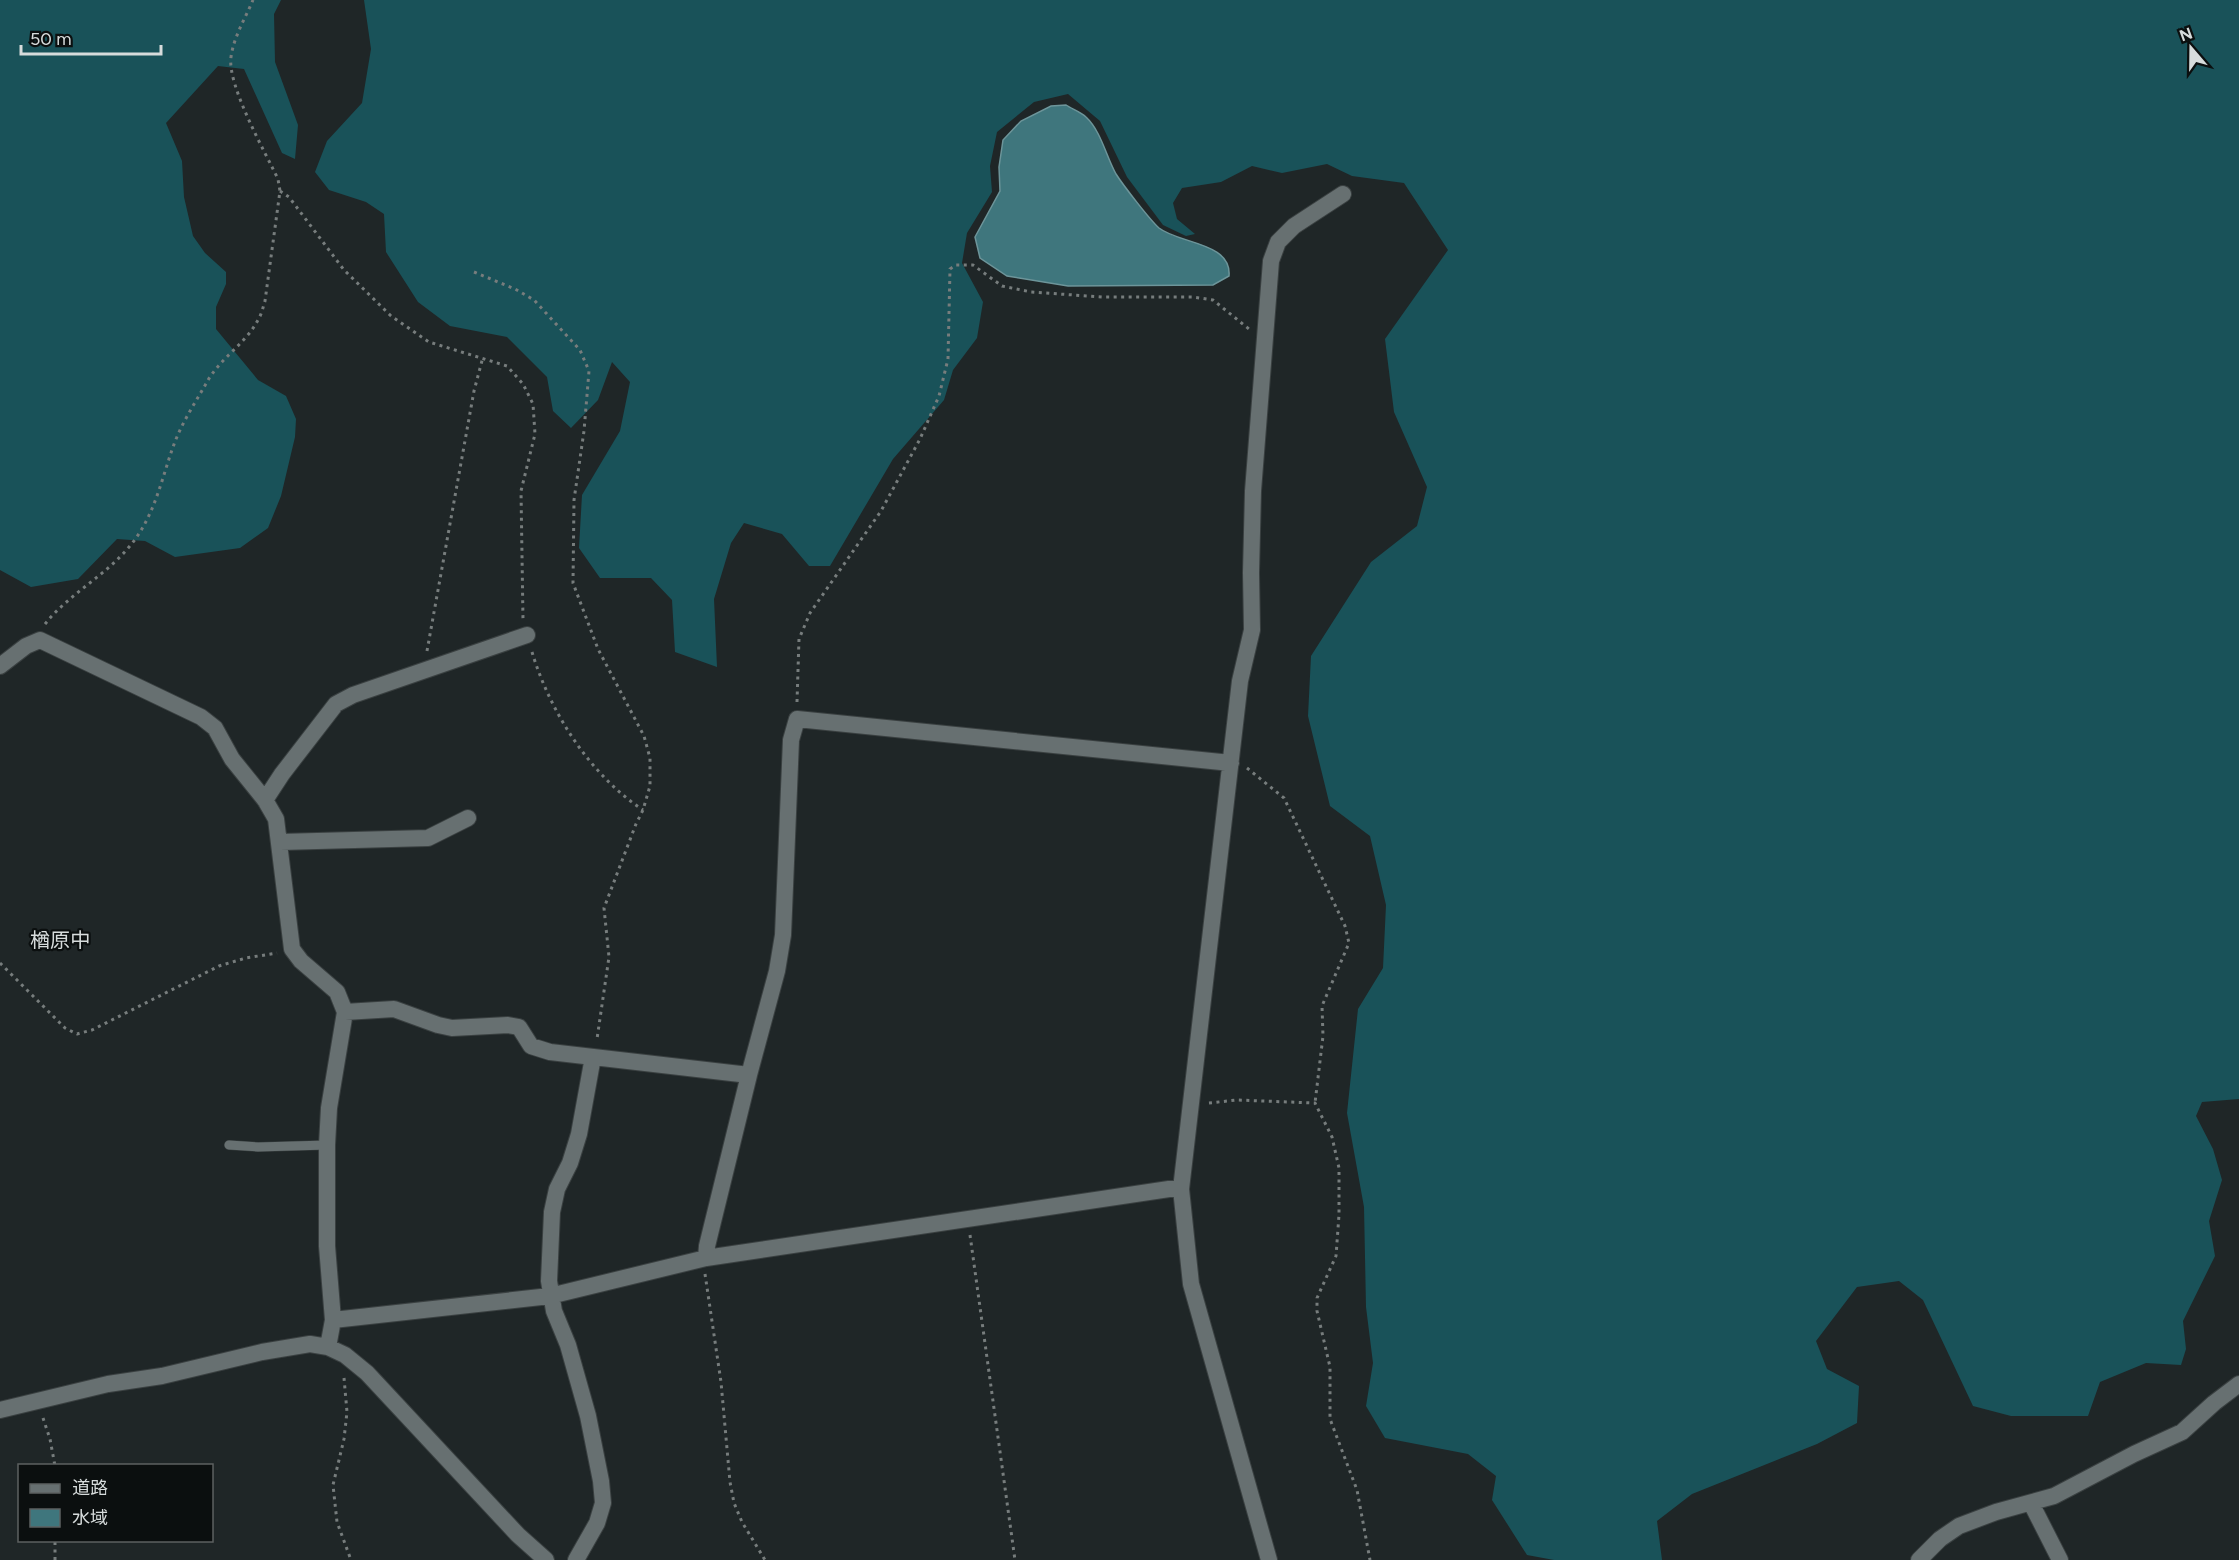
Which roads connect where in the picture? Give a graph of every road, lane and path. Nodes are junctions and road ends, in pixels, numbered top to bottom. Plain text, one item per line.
1 (253, 0) edge
2 (280, 191) junction
3 (1343, 194) dead end
4 (474, 272) dead end
5 (1265, 333) junction
6 (483, 357) junction
7 (527, 635) junction
8 (40, 640) junction
9 (0, 666) edge
10 (427, 670) junction
11 (797, 719) junction
12 (1231, 763) junction
13 (265, 800) junction
14 (643, 810) junction
15 (468, 818) dead end
16 (280, 842) junction
17 (292, 949) junction
18 (0, 963) edge
19 (345, 1011) junction
20 (593, 1057) junction
21 (749, 1075) junction
22 (1315, 1103) junction
23 (1192, 1104) junction
24 (229, 1145) dead end
25 (327, 1145) junction
26 (1181, 1190) junction
27 (968, 1220) junction
28 (706, 1258) junction
29 (550, 1296) junction
30 (333, 1320) junction
31 (328, 1347) junction
32 (345, 1355) junction
33 (2239, 1384) edge
34 (37, 1402) junction
35 (0, 1410) edge
36 (55, 1464) edge
37 (2031, 1503) junction
38 (55, 1542) edge
39 (55, 1560) edge
40 (351, 1560) edge
41 (546, 1560) edge
42 (576, 1560) edge
43 (765, 1560) edge
44 (1015, 1560) edge
45 (1269, 1560) edge
46 (1370, 1560) edge
47 (1918, 1560) edge
48 (2060, 1560) edge

1 - 2 path
2 - 6 path
2 - 8 path
3 - 5 street
4 - 14 path
5 - 11 path
5 - 12 street
6 - 7 path
6 - 10 path
7 - 10 street
7 - 14 path
8 - 9 street
8 - 13 street
10 - 13 street
11 - 12 street
11 - 21 street
12 - 22 path
12 - 23 street
13 - 16 street
14 - 20 path
15 - 16 street
16 - 17 street
17 - 18 path
17 - 19 street
19 - 20 street
19 - 25 street
20 - 21 street
20 - 29 street
21 - 28 street
22 - 23 path
22 - 46 path
23 - 26 street
24 - 25 lane
25 - 30 street
26 - 27 street
26 - 45 street
27 - 28 street
27 - 44 path
28 - 29 street
28 - 43 path
29 - 30 street
29 - 42 street
30 - 31 street
31 - 32 street
31 - 34 street
32 - 40 path
32 - 41 street
33 - 37 street
34 - 35 street
34 - 36 path
37 - 47 street
37 - 48 street
38 - 39 path

